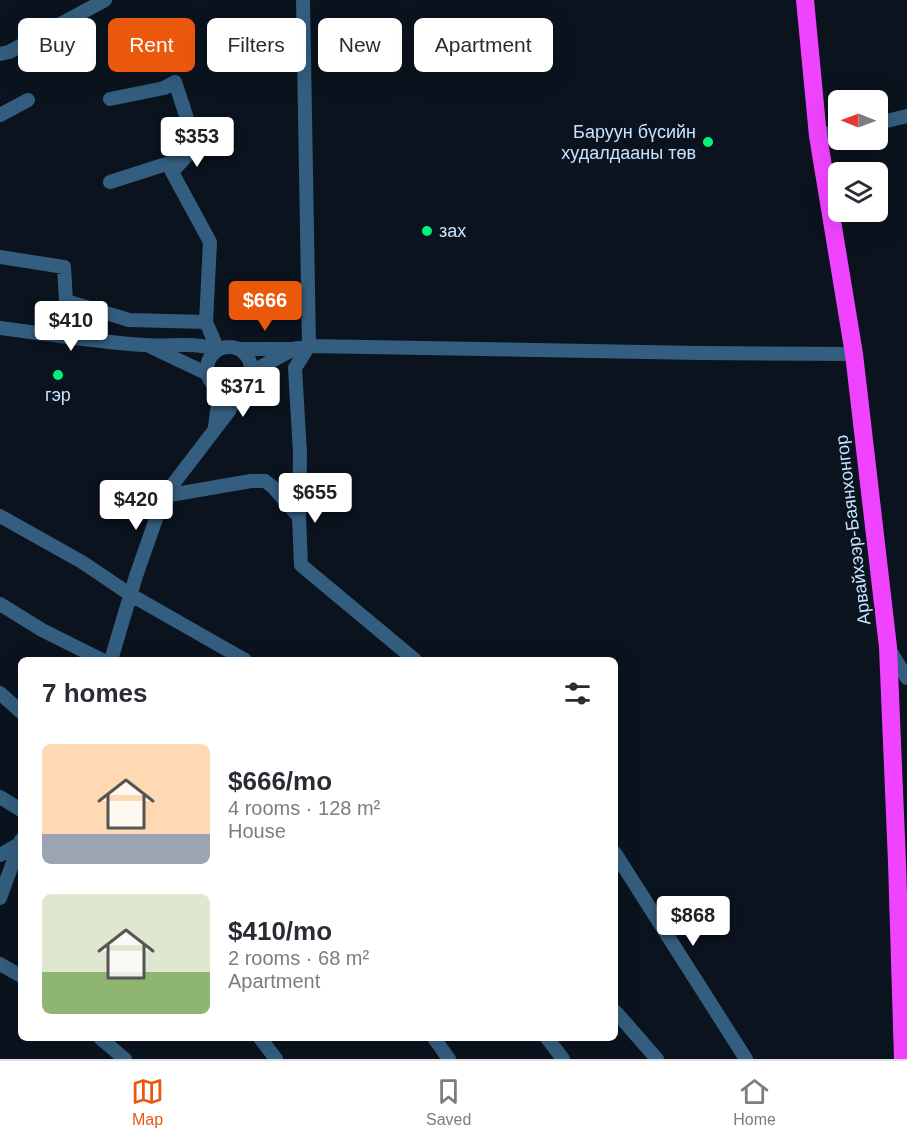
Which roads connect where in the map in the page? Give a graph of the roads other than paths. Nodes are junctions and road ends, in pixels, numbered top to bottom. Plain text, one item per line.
1 (105, 0) edge
2 (303, 0) edge
3 (805, 0) edge
4 (0, 54) edge
5 (110, 99) dead end
6 (28, 100) dead end
7 (0, 115) edge
8 (907, 116) edge
9 (888, 121) edge
10 (828, 134) edge
11 (818, 136) junction
12 (184, 159) junction
13 (110, 182) dead end
14 (0, 257) edge
15 (93, 309) junction
16 (206, 322) junction
17 (0, 328) edge
18 (89, 339) junction
19 (146, 345) junction
20 (309, 346) junction
21 (238, 349) junction
22 (293, 349) junction
23 (218, 350) junction
24 (854, 354) junction
25 (251, 372) junction
26 (207, 374) junction
27 (220, 389) junction
28 (236, 391) junction
29 (215, 429) junction
30 (165, 496) junction
31 (0, 516) edge
32 (299, 517) junction
33 (131, 595) junction
34 (0, 604) edge
35 (888, 647) junction
36 (96, 657) edge
37 (112, 657) edge
38 (240, 657) edge
39 (411, 657) edge
40 (907, 678) edge
41 (0, 693) edge
42 (18, 709) edge
43 (0, 796) edge
44 (18, 808) edge
45 (18, 843) edge
46 (0, 855) edge
47 (18, 856) edge
48 (618, 858) edge
49 (15, 876) edge
50 (0, 898) edge
51 (0, 964) edge
52 (18, 974) edge
53 (618, 1014) edge
54 (104, 1041) edge
55 (262, 1041) edge
56 (436, 1041) edge
57 (549, 1041) edge
58 (125, 1059) edge
59 (276, 1059) edge
60 (449, 1059) edge
61 (563, 1059) edge
62 (657, 1059) edge
63 (746, 1059) edge
64 (903, 1059) edge

1 - 4 street
2 - 20 street
3 - 11 highway, Арвайхээр-Баянхонгор
5 - 12 street
6 - 7 street
8 - 9 street
10 - 11 street
11 - 24 highway, Арвайхээр-Баянхонгор
12 - 13 street
12 - 16 street
14 - 15 street
15 - 16 street
15 - 18 street
16 - 23 street
17 - 18 street
18 - 19 street
19 - 23 street
19 - 26 street
20 - 22 street
20 - 24 street
20 - 32 street
21 - 22 street
21 - 23 street
21 - 25 street
22 - 25 street
23 - 26 street
24 - 35 highway, Арвайхээр-Баянхонгор
25 - 28 street
26 - 27 street
27 - 28 street
27 - 29 street
28 - 29 street
29 - 30 street
30 - 32 street
30 - 33 street
31 - 33 street
32 - 39 street
33 - 37 street
33 - 38 street
34 - 36 street
35 - 40 street
35 - 64 highway, Арвайхээр-Баянхонгор
41 - 42 street
43 - 44 street
45 - 46 street
47 - 49 street
48 - 63 street
49 - 50 street
51 - 52 street
53 - 62 street
54 - 58 street
55 - 59 street
56 - 60 street
57 - 61 street

